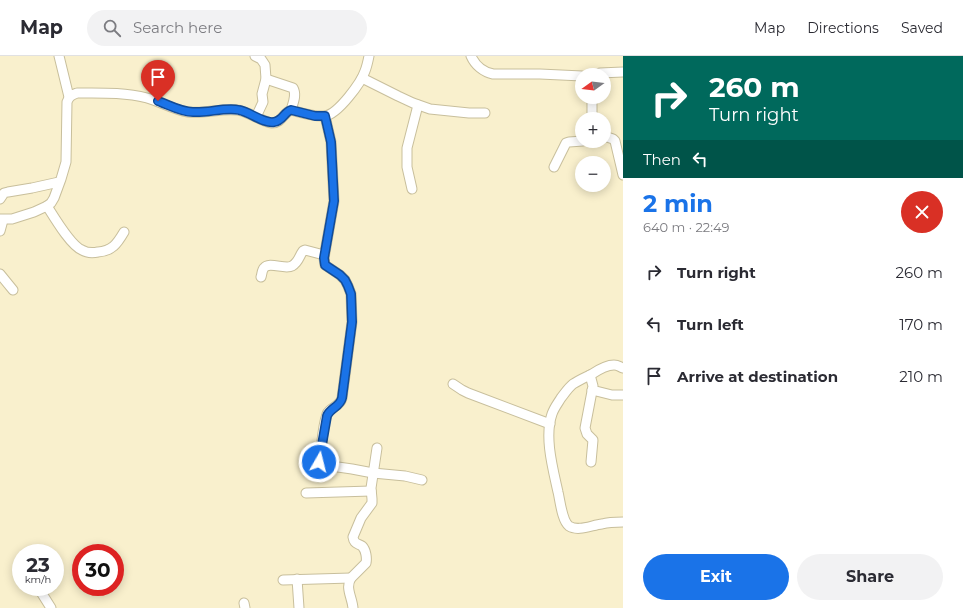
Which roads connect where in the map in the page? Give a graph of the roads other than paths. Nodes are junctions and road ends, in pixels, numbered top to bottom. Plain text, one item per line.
1 (59, 56) edge
2 (255, 56) edge
3 (369, 56) edge
4 (471, 56) edge
5 (623, 72) edge
6 (611, 73) edge
7 (575, 76) edge
8 (362, 78) junction
9 (266, 79) junction
10 (69, 97) junction
11 (418, 105) junction
12 (291, 110) junction
13 (485, 112) dead end
14 (325, 116) junction
15 (256, 117) junction
16 (611, 138) edge
17 (575, 142) edge
18 (554, 167) dead end
19 (623, 175) edge
20 (59, 182) junction
21 (412, 189) dead end
22 (0, 199) edge
23 (47, 206) junction
24 (1, 220) edge
25 (0, 231) edge
26 (124, 232) dead end
27 (324, 255) junction
28 (0, 274) edge
29 (261, 277) dead end
30 (13, 290) dead end
31 (623, 368) edge
32 (590, 375) junction
33 (453, 384) dead end
34 (592, 390) junction
35 (623, 395) edge
36 (550, 424) junction
37 (377, 448) dead end
38 (591, 462) dead end
39 (373, 473) junction
40 (422, 480) dead end
41 (371, 491) junction
42 (306, 493) dead end
43 (623, 522) edge
44 (351, 578) junction
45 (297, 579) junction
46 (283, 580) dead end
47 (43, 596) edge
48 (50, 608) edge
49 (299, 608) edge
50 (353, 608) edge

1 - 10 street
2 - 9 street
3 - 8 street
4 - 7 street
5 - 6 street
8 - 11 street
8 - 14 street
9 - 12 street
9 - 15 street
10 - 15 street
10 - 20 street
11 - 13 street
11 - 21 street
12 - 14 street
12 - 15 street
14 - 27 street
16 - 19 street
17 - 18 street
20 - 22 street
20 - 23 street
23 - 24 street
23 - 26 street
24 - 25 street
27 - 29 street
27 - 39 street
28 - 30 street
31 - 32 street
32 - 34 street
32 - 36 street
33 - 36 street
34 - 35 street
34 - 38 street
36 - 43 street
37 - 39 street
39 - 40 street
39 - 41 street
41 - 42 street
41 - 44 street
44 - 45 street
44 - 50 street
45 - 46 street
45 - 49 street
47 - 48 street

